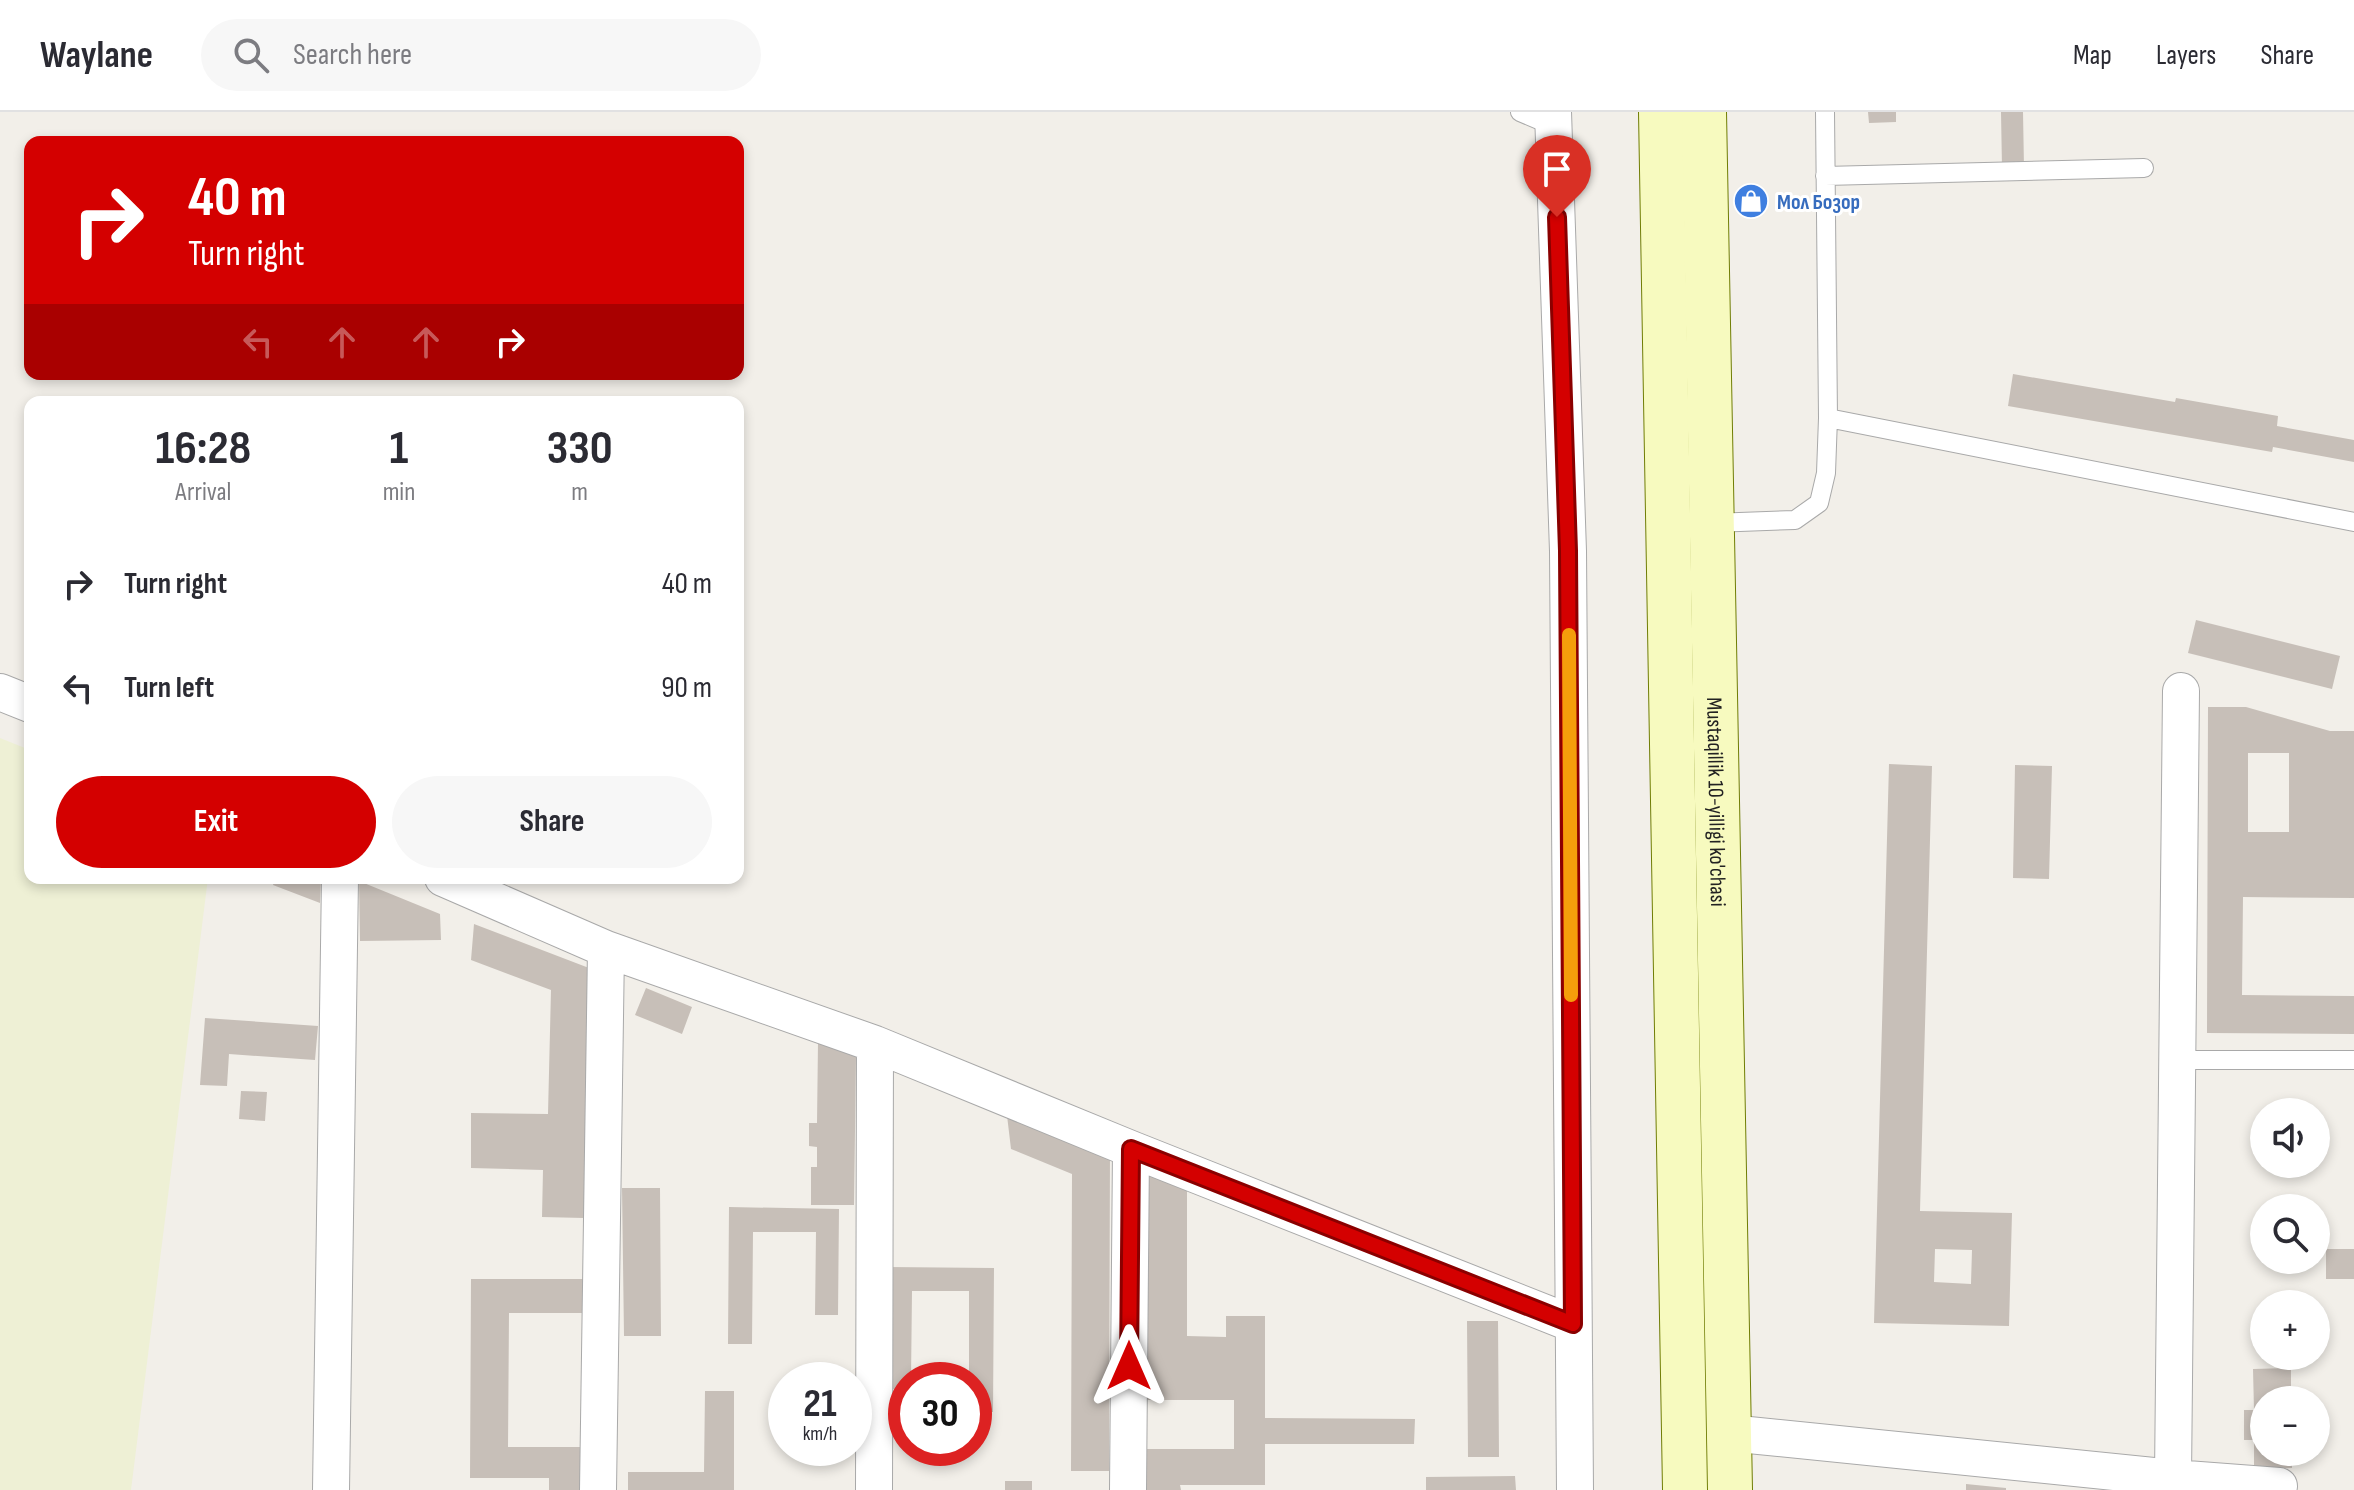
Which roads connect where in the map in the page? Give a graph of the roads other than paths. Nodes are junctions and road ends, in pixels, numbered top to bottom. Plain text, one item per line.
1 (1520, 112) edge
2 (1661, 112) edge
3 (1704, 112) edge
4 (1825, 112) edge
5 (1553, 119) edge
6 (2144, 168) dead end
7 (1825, 176) junction
8 (1828, 418) junction
9 (2354, 522) edge
10 (1712, 523) junction
11 (2181, 691) dead end
12 (0, 692) edge
13 (24, 702) edge
14 (340, 884) edge
15 (457, 884) edge
16 (606, 949) junction
17 (875, 1044) junction
18 (2177, 1060) junction
19 (2354, 1060) edge
20 (1131, 1149) junction
21 (1573, 1324) junction
22 (1729, 1433) junction
23 (2173, 1478) junction
24 (2279, 1486) dead end
25 (331, 1490) edge
26 (598, 1490) edge
27 (874, 1490) edge
28 (1128, 1490) edge
29 (1575, 1490) edge
30 (1685, 1490) edge
31 (1730, 1490) edge

1 - 5 lane
2 - 30 main road, Mustaqillik 10-yilligi ko'chasi
3 - 10 main road, Mustaqillik 10-yilligi ko'chasi
4 - 7 lane
5 - 21 street
6 - 7 lane
7 - 8 lane
8 - 9 lane
8 - 10 lane
10 - 22 main road, Mustaqillik 10-yilligi ko'chasi
11 - 18 street
12 - 13 street
14 - 25 street
15 - 16 street
16 - 17 street
16 - 26 street
17 - 20 street
17 - 27 street
18 - 19 lane
18 - 23 street
20 - 21 street
20 - 28 street
21 - 29 street
22 - 23 street
22 - 31 main road, Mustaqillik 10-yilligi ko'chasi
23 - 24 street

